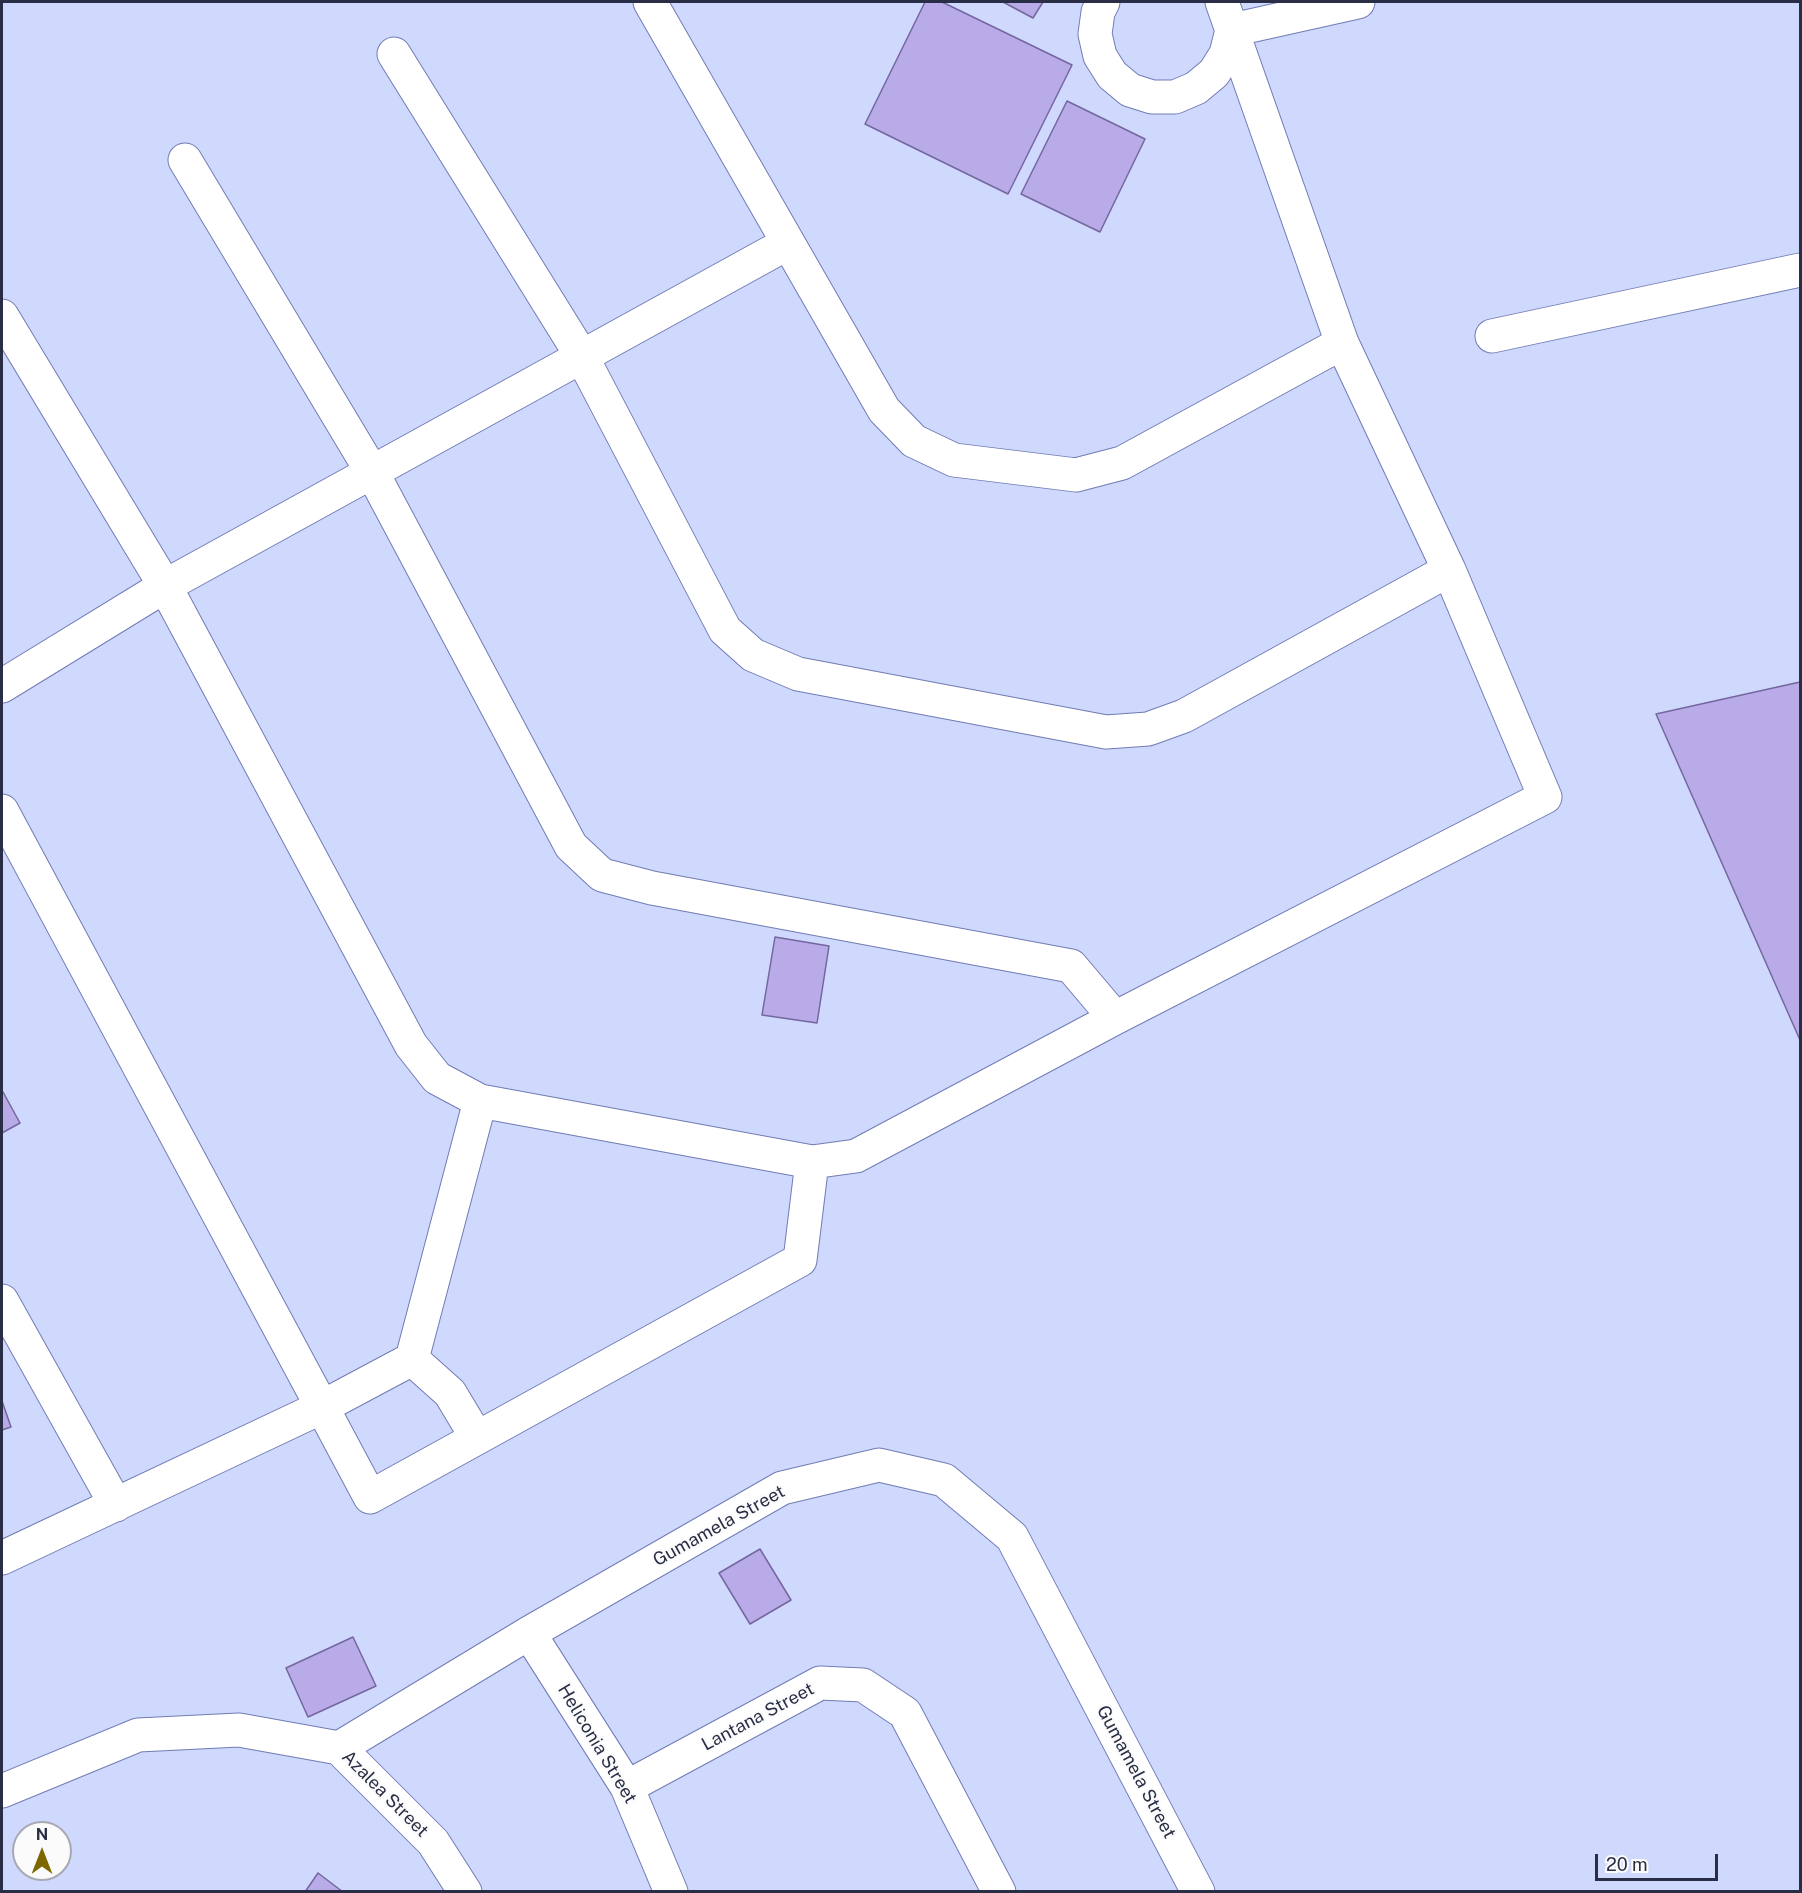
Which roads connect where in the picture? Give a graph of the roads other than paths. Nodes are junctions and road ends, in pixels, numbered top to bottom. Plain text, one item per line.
1 (650, 2) edge
2 (1103, 2) edge
3 (1358, 2) edge
4 (1227, 16) edge
5 (394, 54) dead end
6 (185, 160) dead end
7 (788, 243) junction
8 (1800, 270) edge
9 (2, 316) edge
10 (1492, 336) dead end
11 (1342, 343) junction
12 (581, 355) junction
13 (372, 472) junction
14 (1449, 570) junction
15 (165, 586) junction
16 (2, 686) edge
17 (2, 811) edge
18 (1115, 1018) junction
19 (480, 1101) junction
20 (812, 1162) junction
21 (3, 1307) edge
22 (412, 1359) junction
23 (322, 1407) junction
24 (477, 1438) junction
25 (116, 1505) junction
26 (2, 1558) edge
27 (529, 1633) junction
28 (339, 1748) junction
29 (627, 1787) junction
30 (2, 1791) edge
31 (465, 1892) edge
32 (671, 1892) edge
33 (999, 1892) edge
34 (1198, 1892) edge

1 - 7 street
2 - 4 street
3 - 4 street
4 - 11 street
5 - 12 street
6 - 13 street
7 - 11 street
7 - 12 street
8 - 10 street
9 - 15 street
11 - 14 street
12 - 13 street
12 - 14 street
13 - 15 street
13 - 18 street
14 - 18 street
15 - 16 street
15 - 19 street
17 - 23 street
18 - 20 street
19 - 20 street
19 - 22 street
20 - 24 street
21 - 25 street
22 - 23 street
22 - 24 street
23 - 24 street
23 - 25 street
25 - 26 street
27 - 28 street, Gumamela Street
27 - 29 street, Heliconia Street
27 - 34 street, Gumamela Street
28 - 30 street, Azalea Street
28 - 31 street, Azalea Street
29 - 32 street, Heliconia Street
29 - 33 street, Lantana Street

